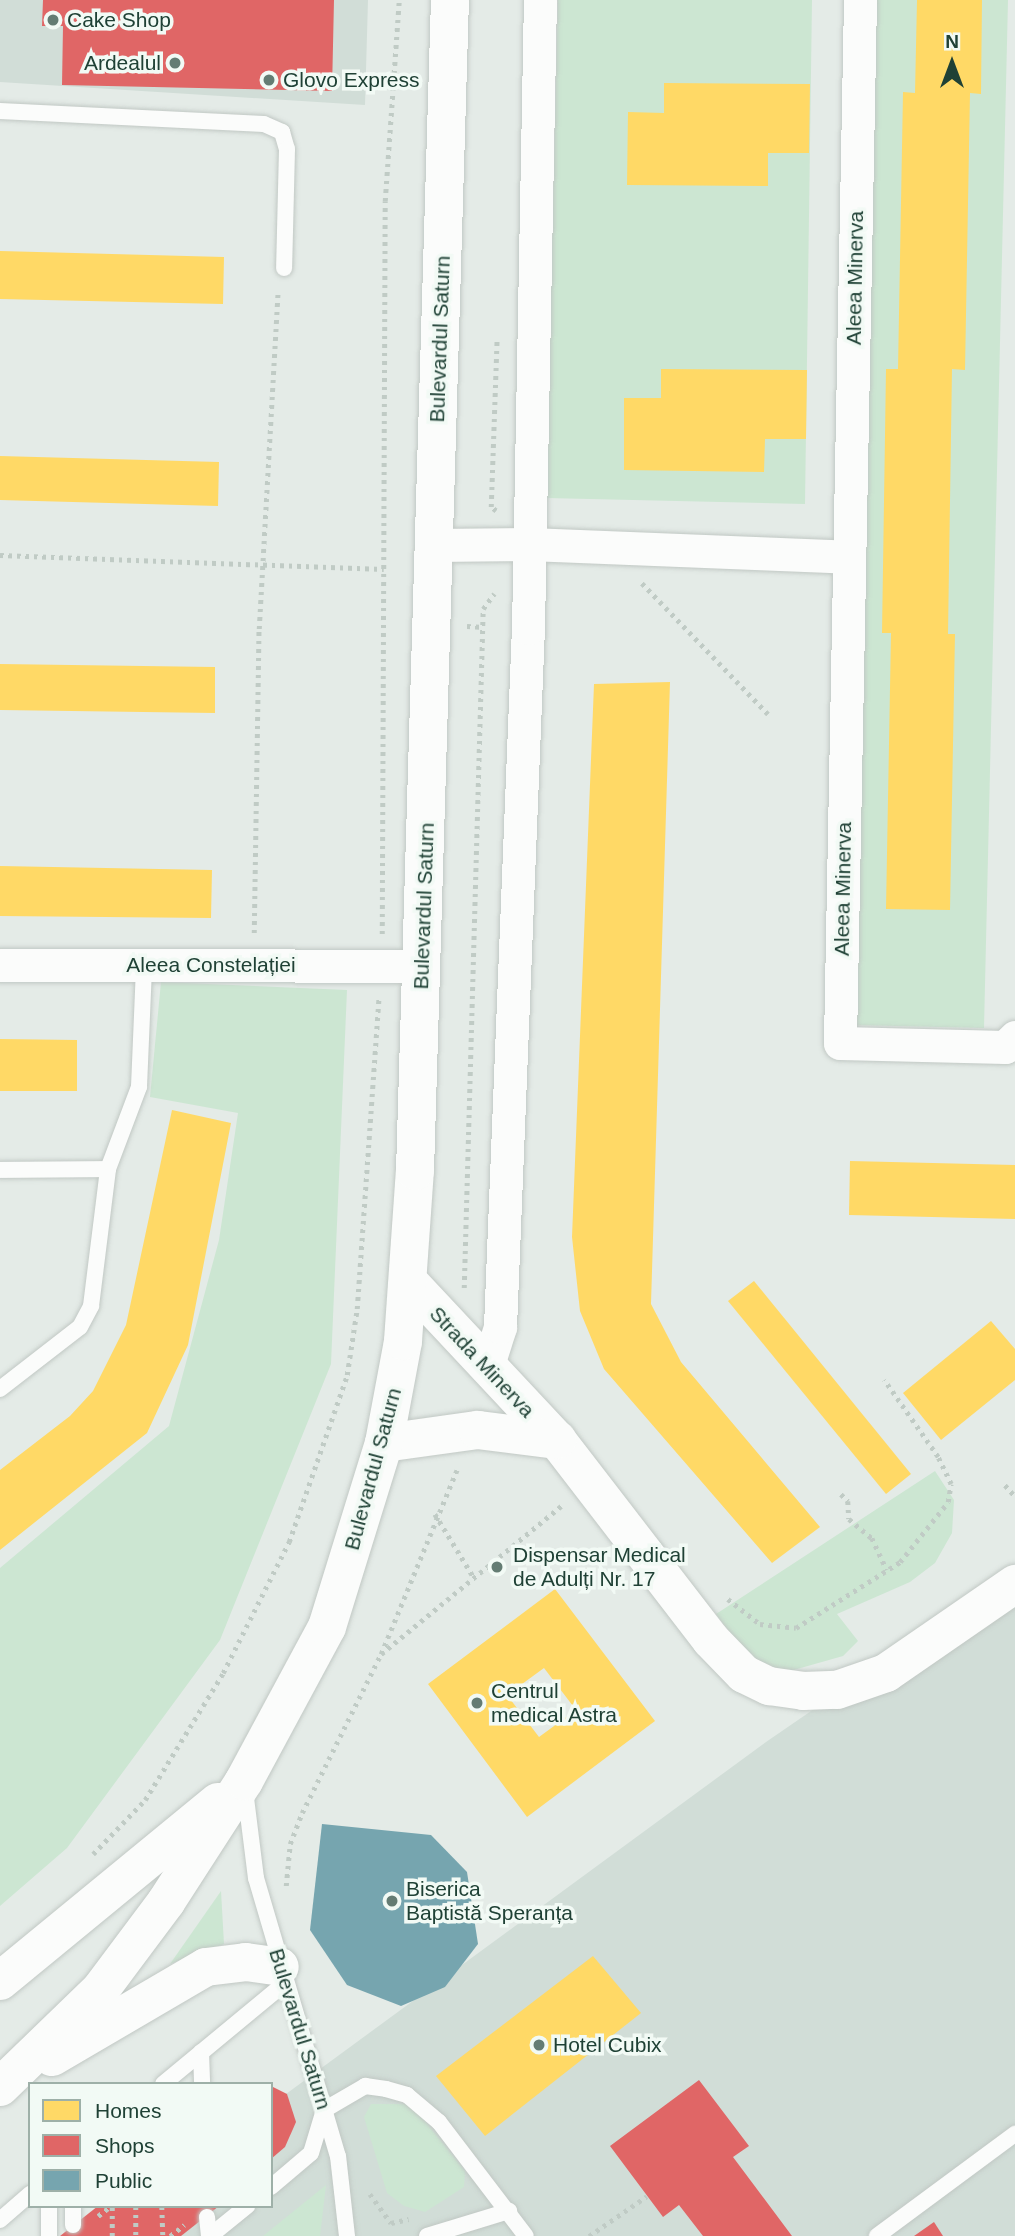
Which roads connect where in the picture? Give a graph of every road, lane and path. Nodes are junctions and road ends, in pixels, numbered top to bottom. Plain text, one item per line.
1 (399, 0) edge
2 (450, 0) edge
3 (540, 0) edge
4 (860, 0) edge
5 (0, 111) edge
6 (284, 268) joint
7 (529, 544) junction
8 (433, 545) junction
9 (609, 548) junction
10 (0, 555) edge
11 (849, 557) junction
12 (265, 568) junction
13 (384, 569) junction
14 (496, 591) dead end
15 (768, 714) dead end
16 (0, 965) edge
17 (253, 965) junction
18 (381, 965) junction
19 (144, 966) junction
20 (422, 966) junction
21 (1015, 1037) edge
22 (108, 1169) junction
23 (0, 1170) edge
24 (408, 1282) junction
25 (500, 1327) junction
26 (487, 1368) junction
27 (884, 1380) dead end
28 (0, 1389) edge
29 (556, 1440) junction
30 (384, 1443) junction
31 (466, 1461) dead end
32 (1005, 1485) dead end
33 (841, 1494) dead end
34 (1015, 1496) edge
35 (573, 1512) dead end
36 (435, 1514) junction
37 (887, 1570) junction
38 (473, 1576) junction
39 (1014, 1588) edge
40 (724, 1596) dead end
41 (381, 1654) junction
42 (244, 1781) junction
43 (86, 1859) dead end
44 (285, 1897) dead end
45 (283, 1975) junction
46 (0, 1981) edge
47 (201, 2052) junction
48 (9, 2080) edge
49 (170, 2081) edge
50 (202, 2082) edge
51 (324, 2110) junction
52 (1015, 2134) edge
53 (368, 2184) dead end
54 (273, 2185) edge
55 (28, 2196) edge
56 (647, 2196) dead end
57 (49, 2208) edge
58 (73, 2208) edge
59 (112, 2208) edge
60 (136, 2208) edge
61 (162, 2208) edge
62 (244, 2208) edge
63 (509, 2211) junction
64 (208, 2217) dead end
65 (417, 2218) dead end
66 (0, 2220) edge
67 (74, 2225) dead end
68 (49, 2236) edge
69 (112, 2236) edge
70 (136, 2236) edge
71 (163, 2236) edge
72 (209, 2236) edge
73 (347, 2236) edge
74 (427, 2236) edge
75 (526, 2236) edge
76 (589, 2236) edge
77 (877, 2236) edge

1 - 13 path
2 - 8 main road, Bulevardul Saturn
3 - 7 street
4 - 11 street, Aleea Minerva
5 - 6 lane
6 - 12 path
7 - 8 street
7 - 9 street
7 - 25 street
8 - 20 main road, Bulevardul Saturn
9 - 11 street
9 - 15 path
10 - 12 path
11 - 21 street, Aleea Minerva
12 - 13 path
12 - 17 path
13 - 18 path
14 - 25 path
16 - 19 street, Aleea Constelației
17 - 18 street, Aleea Constelației
17 - 19 street, Aleea Constelației
18 - 20 street, Aleea Constelației
18 - 43 path
19 - 22 lane
20 - 24 main road, Bulevardul Saturn
22 - 23 lane
22 - 28 lane
24 - 26 main road, Strada Minerva
24 - 30 main road, Bulevardul Saturn
25 - 26 street
26 - 29 main road, Strada Minerva
27 - 37 path
29 - 30 main road, Strada Minerva
29 - 39 main road, Strada Minerva
30 - 42 main road, Bulevardul Saturn
31 - 36 path
32 - 34 path
33 - 37 path
35 - 38 path
36 - 38 path
36 - 41 path
37 - 40 path
38 - 41 path
41 - 44 path
42 - 45 lane, Bulevardul Saturn
42 - 46 main road, Bulevardul Saturn
42 - 48 main road, Bulevardul Saturn
45 - 47 lane
45 - 48 main road
45 - 51 lane, Bulevardul Saturn
47 - 49 lane
47 - 50 lane
51 - 54 lane
51 - 63 lane
51 - 73 lane, Bulevardul Saturn
52 - 77 lane
53 - 65 path
55 - 66 lane
56 - 76 path
57 - 68 lane
58 - 67 lane
59 - 69 path
60 - 70 path
61 - 71 path
62 - 72 lane
63 - 74 lane
63 - 75 lane
64 - 72 lane

